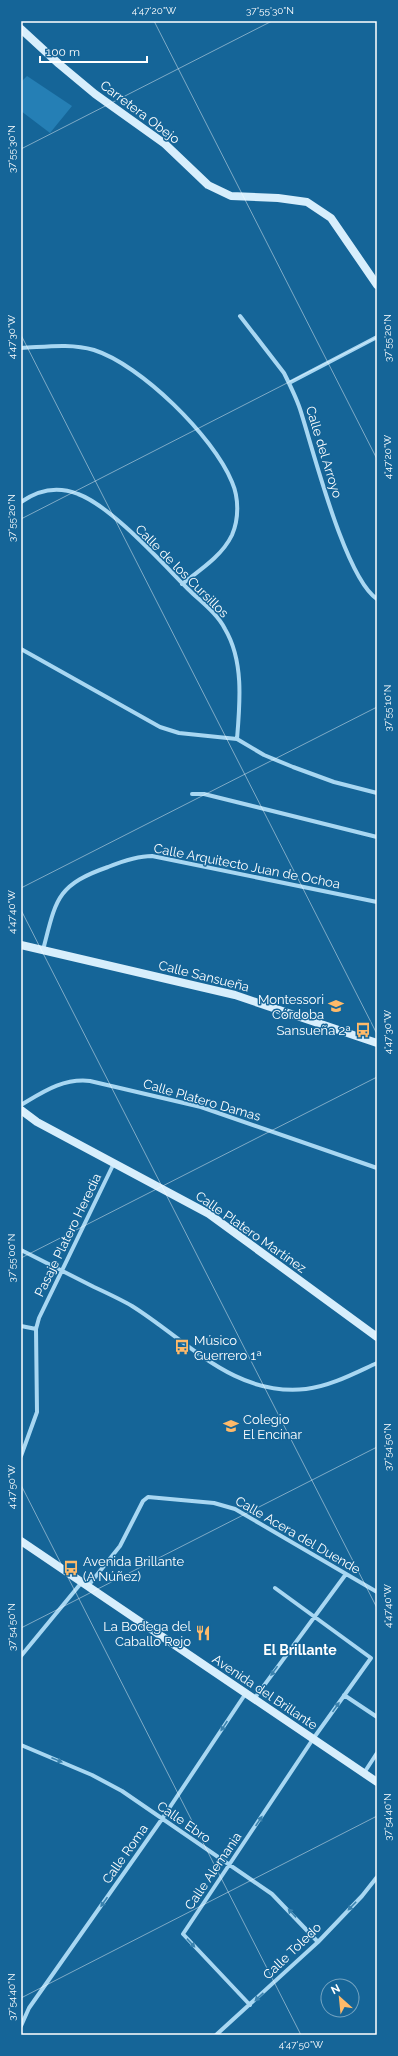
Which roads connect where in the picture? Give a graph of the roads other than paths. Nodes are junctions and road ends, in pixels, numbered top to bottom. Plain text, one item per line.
1 (21, 28) edge
2 (377, 285) edge
3 (240, 316) dead end
4 (377, 337) edge
5 (21, 348) edge
6 (289, 383) junction
7 (21, 502) edge
8 (182, 584) junction
9 (377, 600) edge
10 (21, 649) edge
11 (237, 739) junction
12 (377, 793) edge
13 (192, 794) dead end
14 (377, 837) edge
15 (377, 902) edge
16 (21, 945) edge
17 (42, 950) junction
18 (377, 1043) edge
19 (21, 1105) edge
20 (21, 1110) edge
21 (114, 1163) junction
22 (377, 1168) edge
23 (21, 1250) edge
24 (62, 1271) junction
25 (21, 1326) edge
26 (36, 1329) junction
27 (377, 1337) edge
28 (377, 1363) edge
29 (21, 1456) edge
30 (21, 1541) edge
31 (346, 1574) junction
32 (85, 1584) junction
33 (275, 1588) dead end
34 (377, 1592) edge
35 (314, 1617) junction
36 (21, 1656) edge
37 (246, 1693) junction
38 (344, 1695) junction
39 (254, 1699) junction
40 (377, 1717) edge
41 (314, 1739) junction
42 (21, 1745) edge
43 (377, 1753) edge
44 (364, 1773) junction
45 (377, 1782) edge
46 (162, 1819) junction
47 (230, 1865) junction
48 (377, 1877) edge
49 (318, 1942) junction
50 (250, 2005) junction
51 (21, 2026) edge
52 (216, 2035) edge

1 - 2 street, Carretera Obejo
3 - 6 street, Calle del Arroyo
4 - 6 street
5 - 8 street
6 - 9 street, Calle del Arroyo
7 - 8 street, Calle de los Cursillos
8 - 11 street, Calle de los Cursillos
10 - 11 street
11 - 12 street
13 - 14 street
15 - 17 street, Calle Arquitecto Juan de Ochoa
16 - 17 street, Calle Sansueña
17 - 18 street, Calle Sansueña
19 - 22 street, Calle Platero Damas
20 - 21 street, Calle Platero Martínez
21 - 24 street, Pasaje Platero Heredia
21 - 27 street, Calle Platero Martínez
23 - 24 street
24 - 26 street, Pasaje Platero Heredia
24 - 28 street
25 - 26 street
26 - 29 street, Pasaje Platero Heredia
30 - 32 street, Avenida del Brillante
31 - 32 street, Calle Acera del Duende
31 - 34 street, Calle Acera del Duende
31 - 35 street
32 - 36 street
32 - 37 street, Avenida del Brillante
33 - 35 street
35 - 38 street, Calle Alemania
35 -> 39 street
37 - 39 street, Avenida del Brillante
37 -> 46 street, Calle Roma
38 - 40 street
41 -> 38 street, Calle Alemania
39 - 41 street, Avenida del Brillante
41 - 44 street, Avenida del Brillante
47 -> 41 street, Calle Alemania
42 -> 46 street, Calle Ebro
43 - 44 street
44 - 45 street, Avenida del Brillante
46 - 47 street, Calle Ebro
46 -> 51 street, Calle Roma
49 -> 47 street, Calle Ebro
47 -> 50 street, Calle Alemania
48 -> 49 street, Calle Toledo
49 -> 50 street, Calle Toledo
50 - 52 street, Calle Toledo

